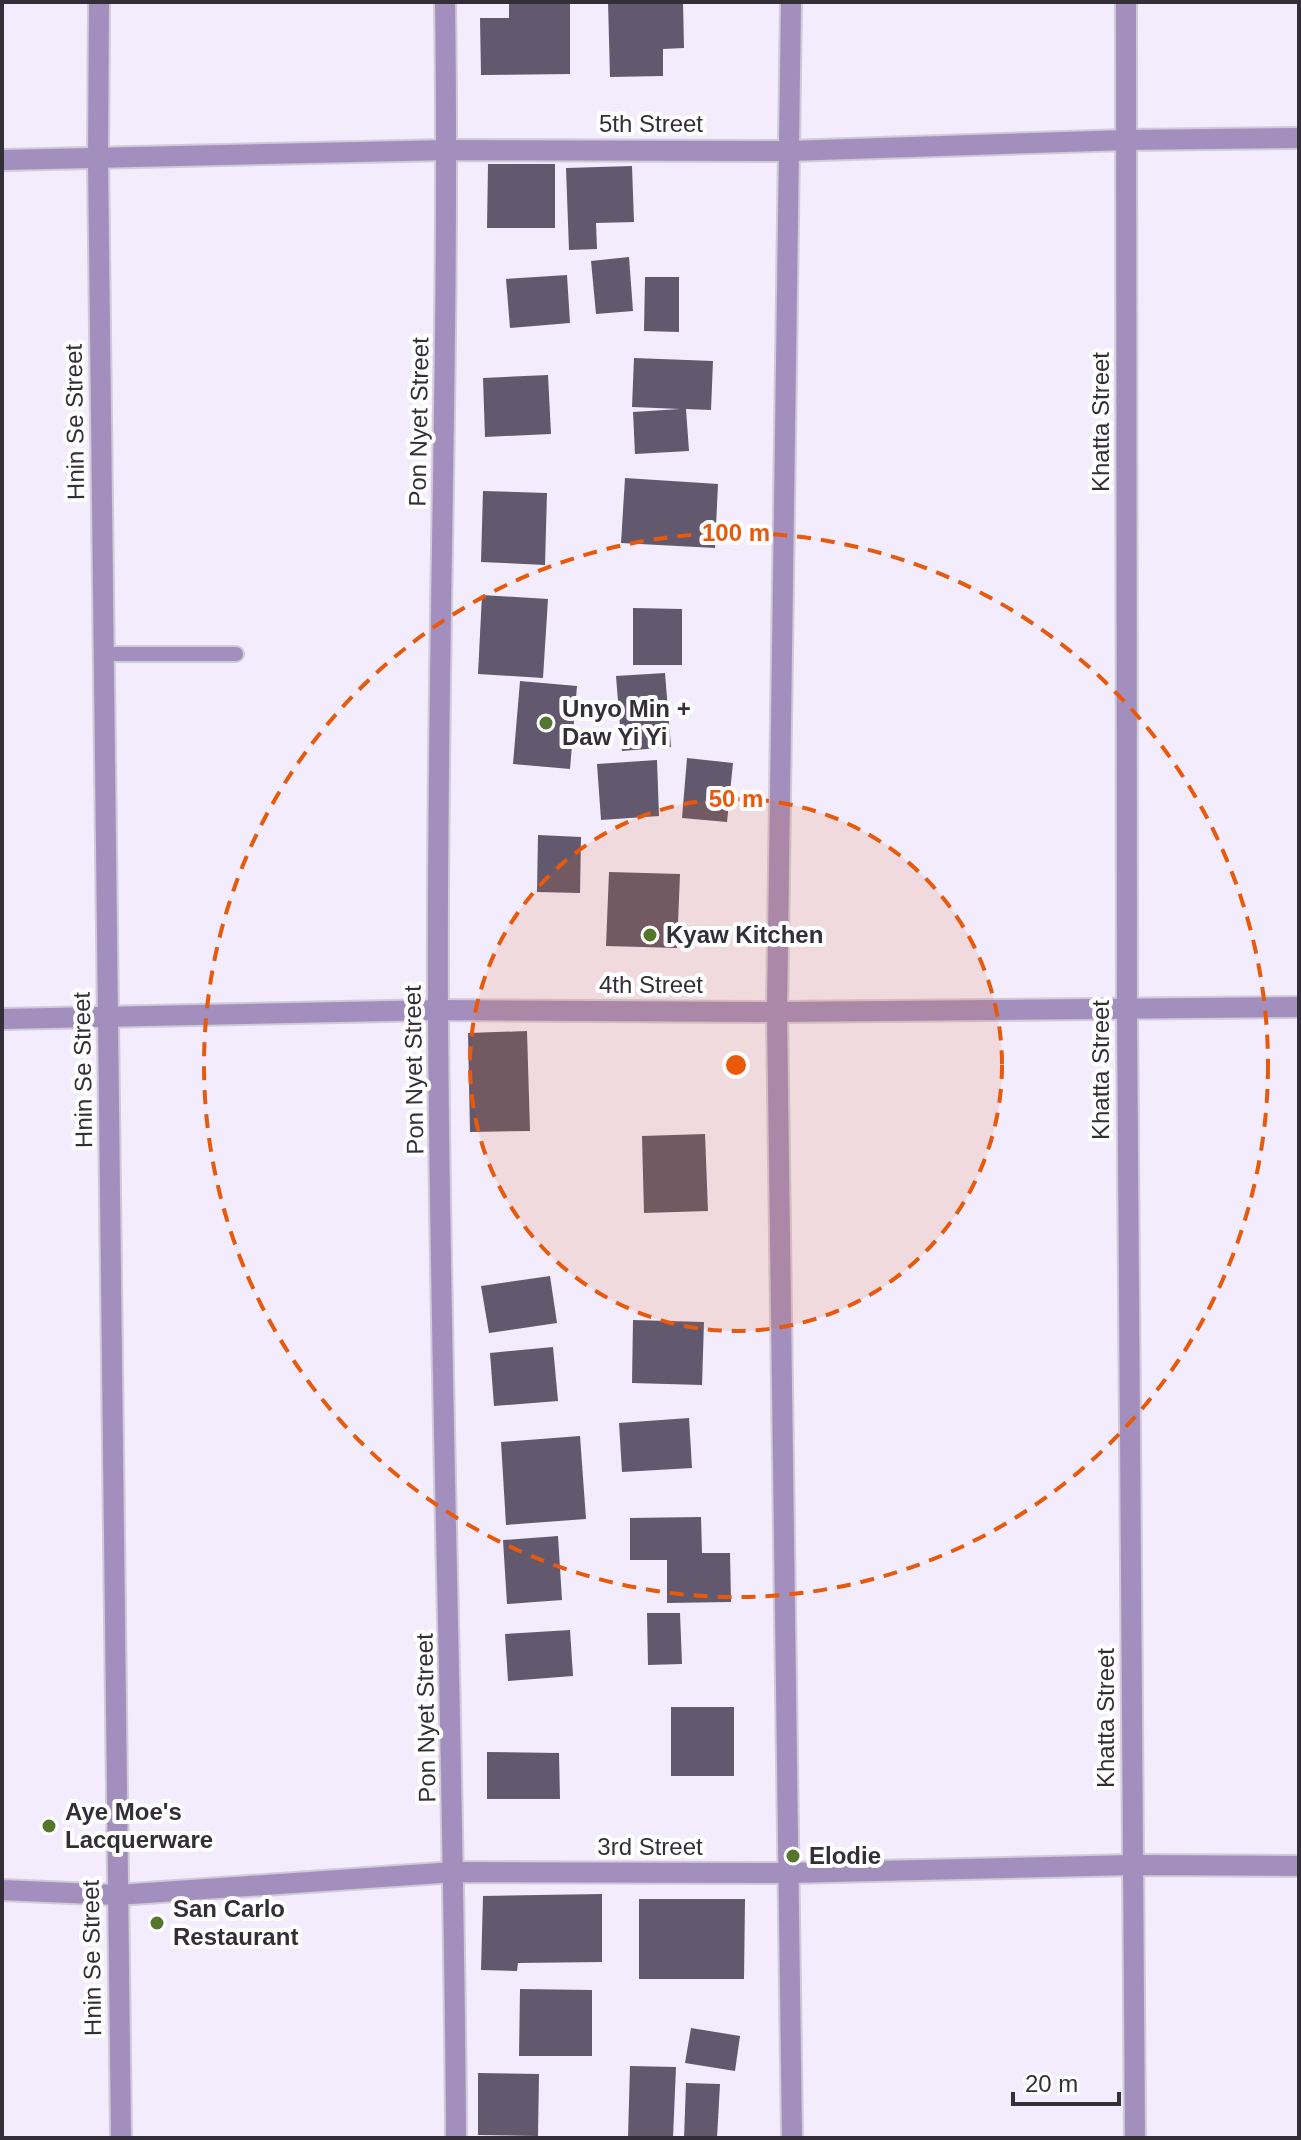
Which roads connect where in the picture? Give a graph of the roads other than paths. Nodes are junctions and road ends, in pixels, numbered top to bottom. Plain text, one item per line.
1 (99, 2) edge
2 (445, 2) edge
3 (791, 2) edge
4 (1126, 2) edge
5 (1299, 138) edge
6 (1127, 140) junction
7 (448, 150) junction
8 (789, 151) junction
9 (98, 158) junction
10 (2, 160) edge
11 (104, 654) junction
12 (236, 654) dead end
13 (1299, 1007) edge
14 (438, 1010) junction
15 (1127, 1010) junction
16 (777, 1012) junction
17 (108, 1016) junction
18 (2, 1019) edge
19 (1133, 1865) junction
20 (1299, 1866) edge
21 (455, 1872) junction
22 (788, 1873) junction
23 (2, 1890) edge
24 (117, 1895) junction
25 (121, 2138) edge
26 (456, 2138) edge
27 (792, 2138) edge
28 (1135, 2138) edge

1 - 9 street, Hnin Se Street
2 - 7 street, Pon Nyet Street
3 - 8 street
4 - 6 street, Khatta Street
5 - 6 street, 5th Street
6 - 8 street, 5th Street
6 - 15 street, Khatta Street
7 - 8 street, 5th Street
7 - 9 street, 5th Street
7 - 14 street, Pon Nyet Street
8 - 16 street
9 - 10 street, 5th Street
9 - 11 street, Hnin Se Street
11 - 12 lane
11 - 17 street, Hnin Se Street
13 - 15 street, 4th Street
14 - 16 street, 4th Street
14 - 17 street, 4th Street
14 - 21 street, Pon Nyet Street
15 - 16 street, 4th Street
15 - 19 street, Khatta Street
16 - 22 street
17 - 18 street, 4th Street
17 - 24 street, Hnin Se Street
19 - 20 street, 3rd Street
19 - 22 street, 3rd Street
19 - 28 street, Khatta Street
21 - 22 street, 3rd Street
21 - 24 street, 3rd Street
21 - 26 street, Pon Nyet Street
22 - 27 street
23 - 24 street, 3rd Street
24 - 25 street, Hnin Se Street

